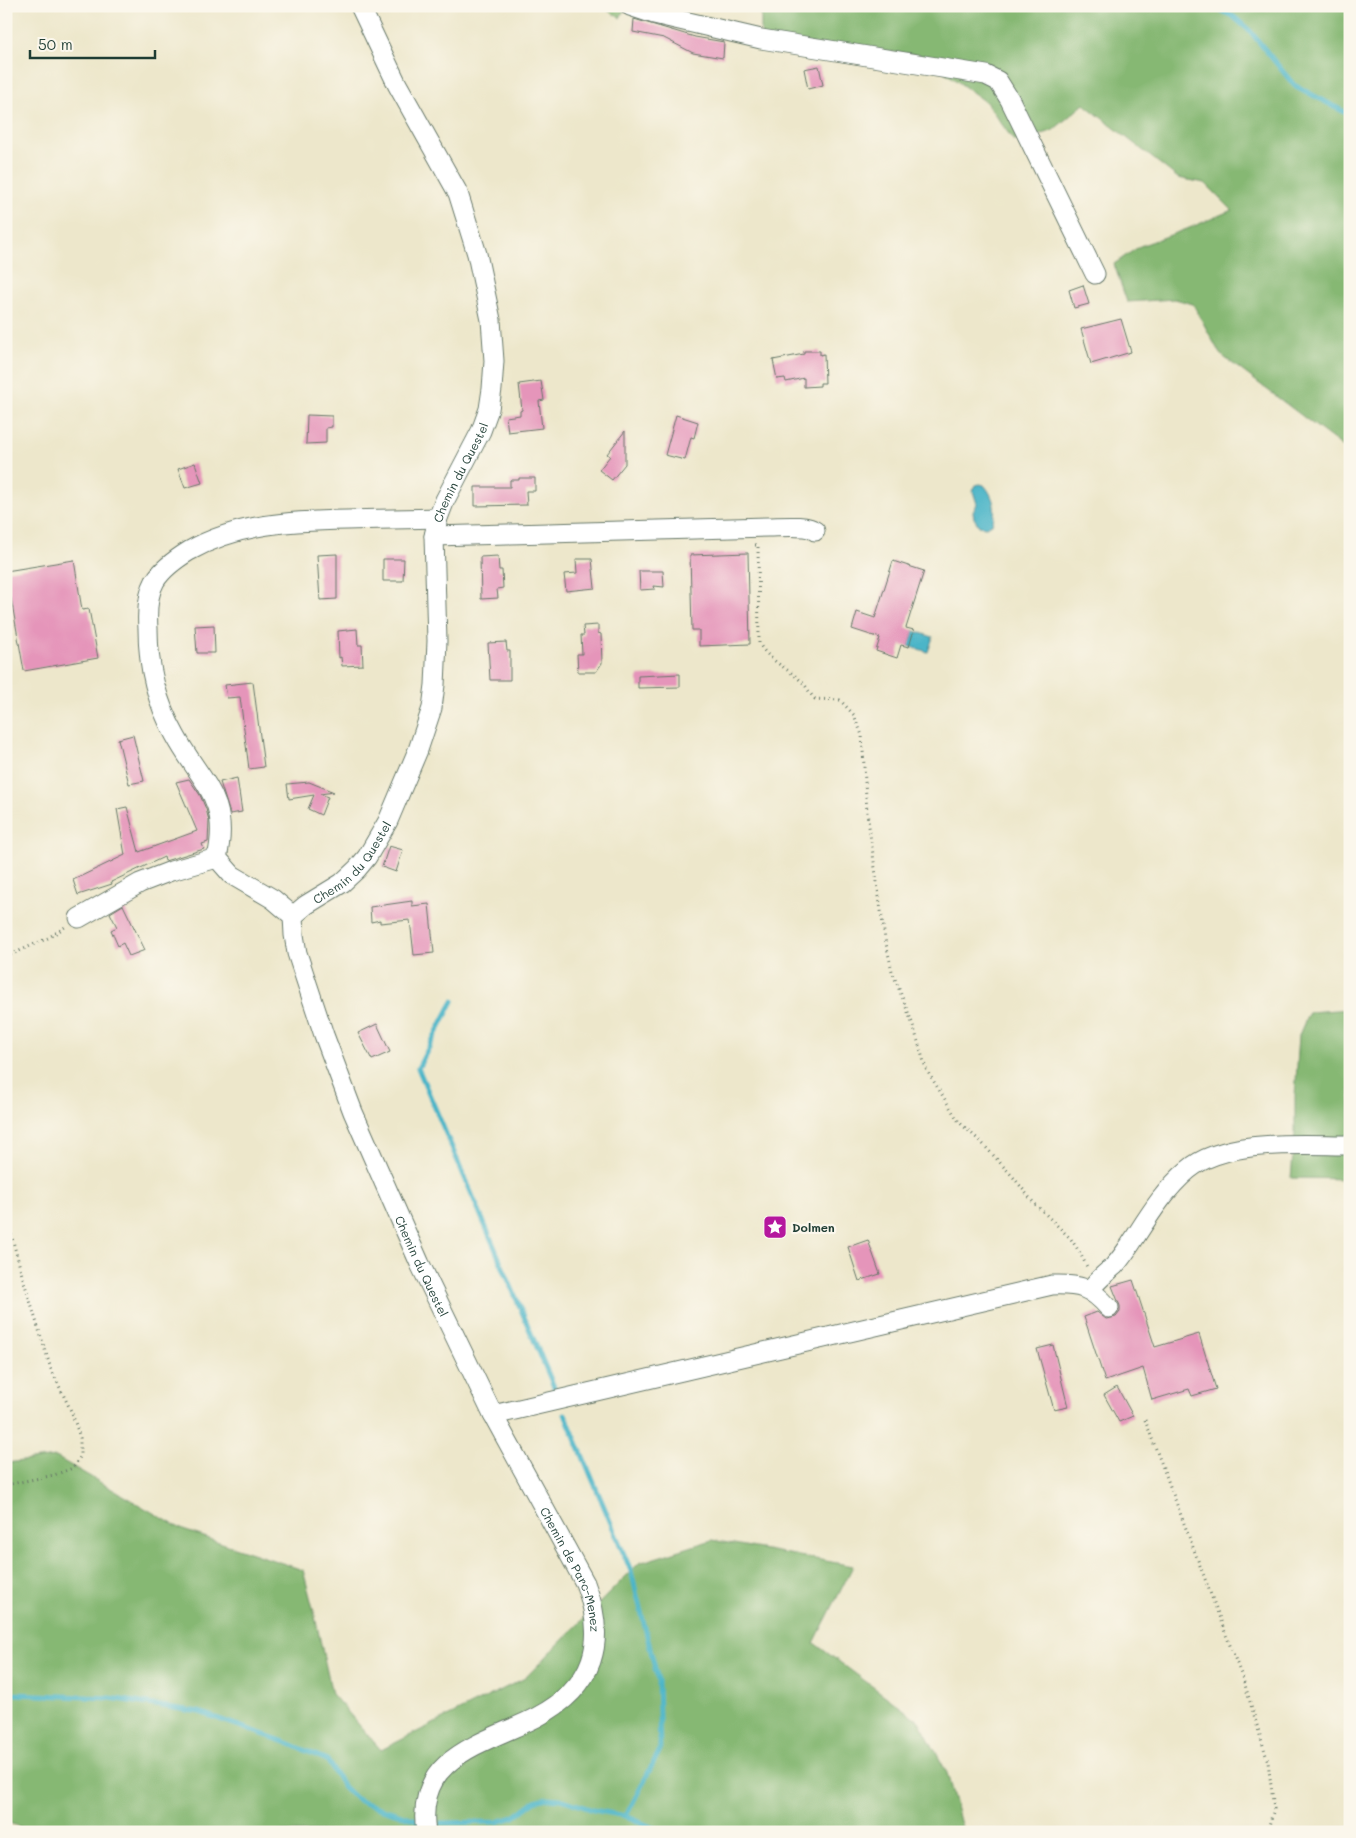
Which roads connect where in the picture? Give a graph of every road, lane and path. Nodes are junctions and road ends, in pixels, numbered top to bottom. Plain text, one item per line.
1 (360, 6) edge
2 (630, 6) edge
3 (1095, 274) dead end
4 (436, 527) junction
5 (815, 531) dead end
6 (748, 545) dead end
7 (217, 858) junction
8 (293, 916) junction
9 (79, 918) dead end
10 (48, 938) dead end
11 (6, 957) edge
12 (1350, 1145) edge
13 (6, 1215) edge
14 (1092, 1287) junction
15 (1109, 1308) dead end
16 (493, 1416) junction
17 (1145, 1420) dead end
18 (6, 1485) edge
19 (426, 1832) edge
20 (1267, 1832) edge

1 - 4 street, Chemin du Questel
2 - 3 street
4 - 5 street
4 - 7 street
4 - 8 street, Chemin du Questel
6 - 14 path
7 - 8 street
7 - 9 street
8 - 16 street, Chemin du Questel
10 - 11 path
12 - 14 street
13 - 18 path
14 - 15 street
14 - 16 street
16 - 19 street, Chemin de Parc-Menez
17 - 20 path

